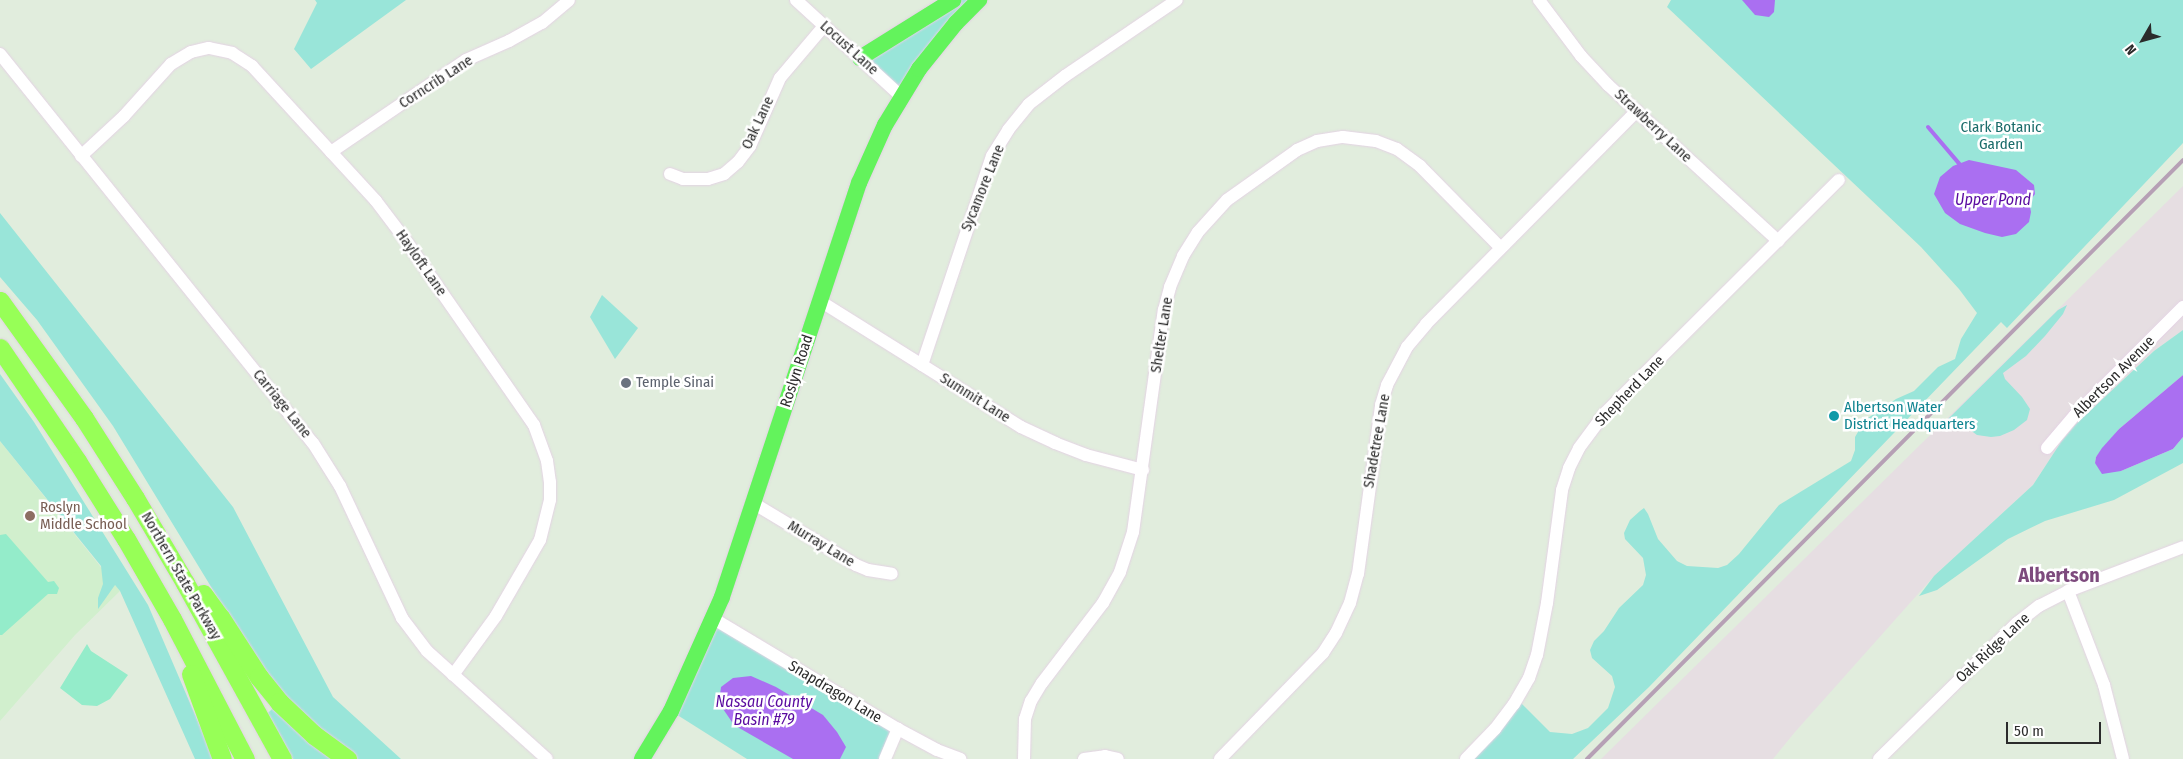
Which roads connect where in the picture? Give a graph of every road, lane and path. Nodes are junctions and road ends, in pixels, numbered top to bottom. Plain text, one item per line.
1 (569, 0) edge
2 (796, 0) edge
3 (953, 0) edge
4 (979, 0) edge
5 (1177, 0) edge
6 (1539, 0) edge
7 (824, 26) junction
8 (0, 54) edge
9 (860, 58) junction
10 (902, 97) junction
11 (1636, 111) junction
12 (331, 152) junction
13 (81, 156) junction
14 (670, 174) dead end
15 (1839, 180) dead end
16 (1778, 240) junction
17 (1501, 248) junction
18 (0, 301) edge
19 (820, 301) junction
20 (2183, 307) edge
21 (0, 348) edge
22 (922, 364) junction
23 (2047, 448) dead end
24 (1142, 470) junction
25 (753, 503) junction
26 (160, 540) junction
27 (2183, 547) edge
28 (892, 574) dead end
29 (2068, 591) junction
30 (172, 619) junction
31 (714, 619) junction
32 (453, 675) junction
33 (898, 729) junction
34 (1109, 758) edge
35 (222, 759) edge
36 (245, 759) edge
37 (282, 759) edge
38 (347, 759) edge
39 (547, 759) edge
40 (642, 759) edge
41 (885, 759) edge
42 (960, 759) edge
43 (1024, 759) edge
44 (1084, 759) edge
45 (1220, 759) edge
46 (1466, 759) edge
47 (1879, 759) edge
48 (2123, 759) edge

1 - 12 street, Corncrib Lane
2 - 7 street, Locust Lane
3 - 9 main road
4 - 10 main road, Roslyn Road
5 - 22 street, Sycamore Lane
6 - 11 street, Strawberry Lane
7 - 9 street, Locust Lane
7 - 14 street, Oak Lane
8 - 13 street, Carriage Lane
9 - 10 street, Locust Lane
10 - 19 main road, Roslyn Road
11 - 16 street, Strawberry Lane
11 - 17 street, Shadetree Lane
12 - 13 street, Hayloft Lane
12 - 32 street, Hayloft Lane
13 - 32 street, Carriage Lane
15 - 16 street, Shepherd Lane
16 - 46 street, Shepherd Lane
17 - 24 street, Shelter Lane
17 - 45 street, Shadetree Lane
18 - 26 highway, Northern State Parkway
19 - 22 street, Summit Lane
19 - 25 main road, Roslyn Road
20 - 23 street, Albertson Avenue
21 - 30 highway, Northern State Parkway
22 - 24 street, Summit Lane
24 - 43 street, Shelter Lane
25 - 28 street, Murray Lane
25 - 31 main road, Roslyn Road
26 - 37 highway, Northern State Parkway
26 - 38 highway
27 - 29 street, Oak Ridge Lane
29 - 47 street, Oak Ridge Lane
29 - 48 street
30 - 35 highway
30 - 36 highway, Northern State Parkway
31 - 33 street, Snapdragon Lane
31 - 40 main road, Roslyn Road
32 - 39 street, Carriage Lane
33 - 41 street
33 - 42 street, Snapdragon Lane
34 - 44 street

